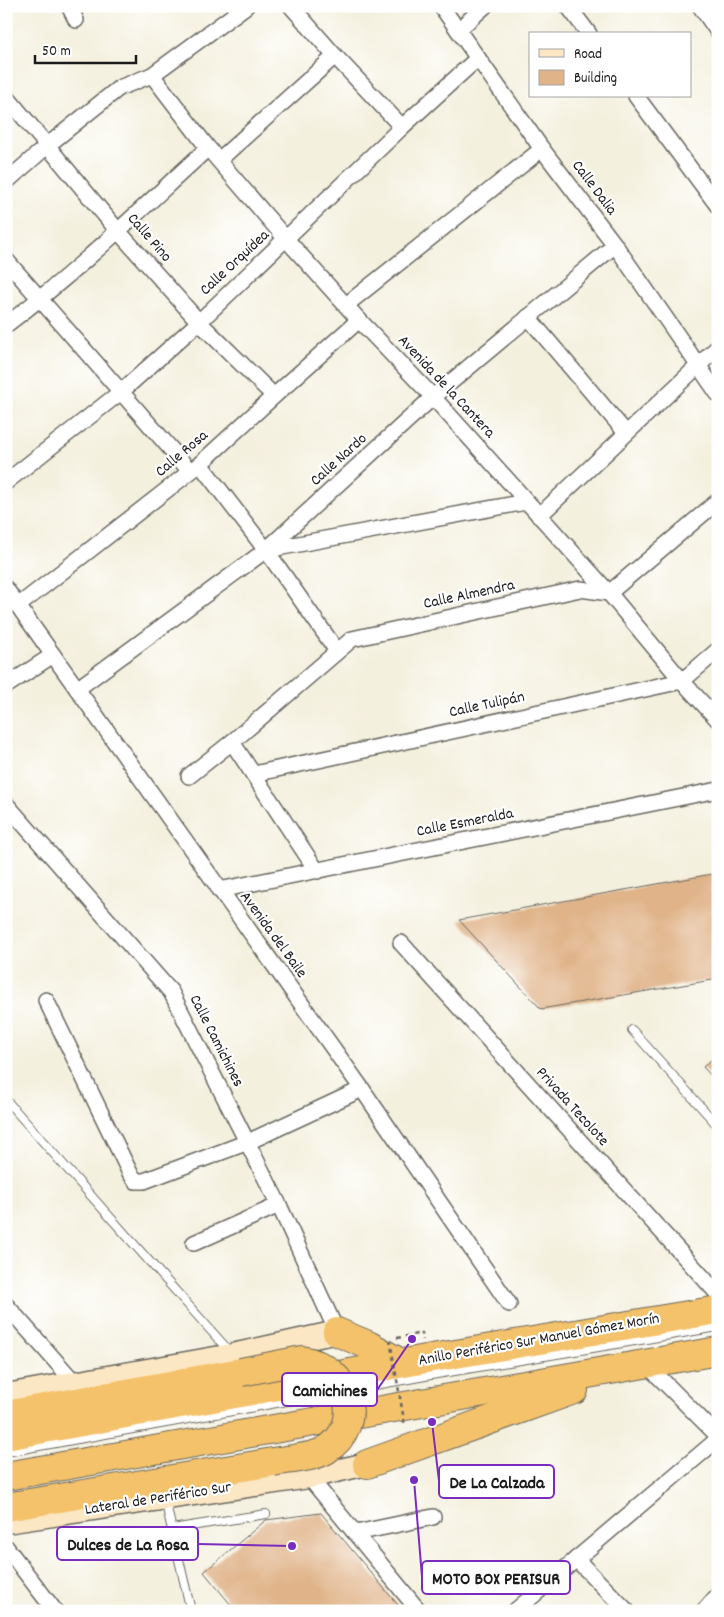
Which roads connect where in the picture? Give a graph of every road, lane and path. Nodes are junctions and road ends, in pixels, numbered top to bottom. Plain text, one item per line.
1 (246, 6) edge
2 (292, 6) edge
3 (441, 6) edge
4 (485, 6) edge
5 (568, 6) edge
6 (700, 6) edge
7 (458, 30) junction
8 (588, 32) edge
9 (718, 32) edge
10 (334, 56) junction
11 (478, 58) junction
12 (152, 75) junction
13 (6, 96) edge
14 (637, 98) edge
15 (402, 127) junction
16 (48, 145) junction
17 (208, 148) junction
18 (542, 149) junction
19 (219, 160) junction
20 (6, 182) edge
21 (718, 206) edge
22 (118, 230) junction
23 (286, 239) junction
24 (615, 244) junction
25 (6, 260) edge
26 (41, 298) junction
27 (346, 305) junction
28 (528, 318) junction
29 (359, 320) junction
30 (199, 322) junction
31 (6, 325) edge
32 (718, 347) edge
33 (698, 365) junction
34 (122, 391) junction
35 (718, 394) edge
36 (274, 396) junction
37 (433, 397) junction
38 (626, 434) junction
39 (195, 468) junction
40 (6, 482) edge
41 (718, 501) edge
42 (526, 502) junction
43 (539, 516) junction
44 (266, 550) junction
45 (6, 589) edge
46 (609, 593) junction
47 (18, 606) junction
48 (718, 650) edge
49 (336, 652) junction
50 (53, 655) junction
51 (682, 681) junction
52 (6, 686) edge
53 (77, 689) junction
54 (718, 720) edge
55 (232, 742) junction
56 (254, 774) junction
57 (189, 776) dead end
58 (718, 790) edge
59 (6, 804) edge
60 (317, 870) junction
61 (219, 890) junction
62 (401, 943) dead end
63 (46, 1000) dead end
64 (632, 1030) dead end
65 (362, 1089) junction
66 (6, 1100) edge
67 (718, 1126) edge
68 (248, 1142) junction
69 (280, 1205) junction
70 (194, 1243) dead end
71 (718, 1294) edge
72 (509, 1304) dead end
73 (6, 1305) edge
74 (718, 1310) edge
75 (718, 1327) edge
76 (337, 1332) junction
77 (396, 1351) junction
78 (718, 1351) edge
79 (236, 1363) junction
80 (646, 1364) junction
81 (75, 1383) junction
82 (6, 1395) edge
83 (357, 1401) dead end
84 (338, 1405) dead end
85 (6, 1415) edge
86 (405, 1426) dead end
87 (6, 1436) edge
88 (718, 1438) edge
89 (6, 1452) edge
90 (367, 1464) joint
91 (6, 1476) edge
92 (309, 1477) junction
93 (165, 1498) junction
94 (6, 1507) edge
95 (266, 1514) dead end
96 (433, 1517) dead end
97 (6, 1522) edge
98 (172, 1529) junction
99 (356, 1534) junction
100 (6, 1547) edge
101 (576, 1559) junction
102 (718, 1595) edge
103 (54, 1611) edge
104 (191, 1611) edge
105 (419, 1611) edge
106 (515, 1611) edge
107 (627, 1611) edge
108 (704, 1611) edge

1 - 12 street
2 - 10 street
3 - 7 street, Calle Dalia
4 - 7 street
5 - 8 street
6 - 9 street
7 - 11 street, Calle Dalia
10 - 15 street
10 - 19 street
11 - 15 street, Calle Orquídea
11 - 18 street, Calle Dalia
12 - 16 street
12 - 17 street, Avenida de la Cantera
13 - 16 street, Calle Pino
14 - 21 street
15 - 23 street, Calle Orquídea
16 - 20 street
16 - 22 street, Calle Pino
17 - 19 street, Avenida de la Cantera
17 - 22 street
18 - 24 street, Calle Dalia
18 - 27 street
19 - 23 street, Avenida de la Cantera
22 - 26 street
22 - 30 street, Calle Pino
23 - 27 street, Avenida de la Cantera
23 - 30 street, Calle Orquídea
24 - 28 street, Calle Nardo
24 - 33 street, Calle Dalia
25 - 26 street
26 - 31 street
26 - 34 street
27 - 29 street, Avenida de la Cantera
28 - 37 street, Calle Nardo
28 - 38 street
29 - 36 street, Calle Rosa
29 - 37 street, Avenida de la Cantera
30 - 34 street, Calle Orquídea
30 - 36 street, Calle Pino
32 - 33 street
33 - 35 street, Calle Dalia
33 - 38 street
34 - 39 street
34 - 40 street, Calle Orquídea
36 - 39 street, Calle Rosa
37 - 42 street, Avenida de la Cantera
37 - 44 street, Calle Nardo
38 - 43 street
39 - 44 street
39 - 47 street, Calle Rosa
41 - 46 street
42 - 43 street, Avenida de la Cantera
42 - 44 street
43 - 46 street, Avenida de la Cantera
44 - 49 street
44 - 53 street, Calle Nardo
45 - 47 street, Avenida del Baile
46 - 49 street, Calle Almendra
46 - 51 street, Avenida de la Cantera
47 - 50 street, Avenida del Baile
48 - 51 street, Calle Tulipán
49 - 55 street, Calle Almendra
50 - 52 street
50 - 53 street, Avenida del Baile
51 - 54 street, Avenida de la Cantera
51 - 56 street, Calle Tulipán
53 - 61 street, Avenida del Baile
55 - 56 street
55 - 57 street, Calle Almendra
56 - 60 street
58 - 60 street, Calle Esmeralda
59 - 68 street, Calle Camichines
60 - 61 street, Calle Esmeralda
61 - 65 street, Avenida del Baile
62 - 71 street, Privada Tecolote
63 - 68 street
64 - 67 lane
65 - 68 street
65 - 72 street, Avenida del Baile
66 - 79 lane
68 - 69 street, Calle Camichines
69 - 70 street
69 - 76 street, Calle Camichines
73 - 81 street
74 - 77 highway, Anillo Periférico Sur Manuel Gómez Morín
75 - 89 lane
76 - 77 highway
76 - 79 street
77 - 86 path, bridge
77 - 87 highway, Anillo Periférico Sur Manuel Gómez Morín
78 - 80 highway
79 - 81 street
79 - 85 highway
79 - 94 highway, bridge
80 - 88 street
80 - 90 highway
80 - 91 highway
81 - 82 street
83 - 84 lane
88 - 101 street
90 - 92 street, Lateral de Periférico Sur
92 - 93 street, Lateral de Periférico Sur
92 - 99 street
93 - 97 street, Lateral de Periférico Sur
93 - 98 lane
95 - 98 lane
96 - 99 street
98 - 104 lane
99 - 105 street
100 - 103 street
101 - 106 street
101 - 107 street
102 - 108 street

